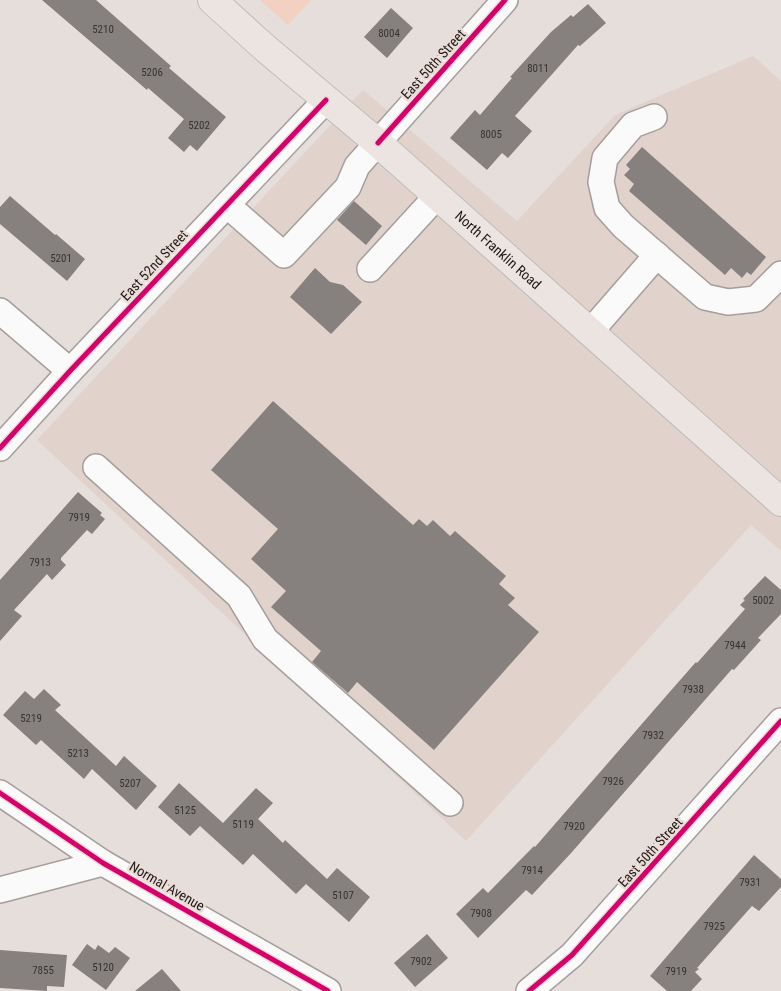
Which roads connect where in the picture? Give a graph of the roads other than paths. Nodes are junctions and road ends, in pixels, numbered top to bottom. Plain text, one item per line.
1 (212, 0) edge
2 (505, 0) edge
3 (326, 100) junction
4 (654, 117) dead end
5 (378, 143) junction
6 (437, 196) junction
7 (227, 205) junction
8 (657, 255) junction
9 (370, 269) dead end
10 (781, 274) edge
11 (0, 311) edge
12 (590, 332) junction
13 (70, 371) junction
14 (0, 448) edge
15 (96, 467) dead end
16 (781, 502) edge
17 (781, 721) edge
18 (0, 794) edge
19 (450, 803) dead end
20 (103, 863) junction
21 (0, 890) edge
22 (328, 991) edge
23 (529, 991) edge

1 - 3 main road, North Franklin Road
2 - 5 street, East 50th Street
3 - 5 main road, North Franklin Road
3 - 7 street, East 52nd Street
4 - 8 street
5 - 6 main road, North Franklin Road
5 - 7 street, East 50th Street
6 - 9 street
6 - 12 main road, North Franklin Road
7 - 13 street, East 52nd Street
8 - 10 street
8 - 12 street
11 - 13 street
12 - 16 main road, North Franklin Road
13 - 14 street, East 52nd Street
15 - 19 street
17 - 23 street, East 50th Street
18 - 20 street, Normal Avenue
20 - 21 street
20 - 22 street, Normal Avenue

